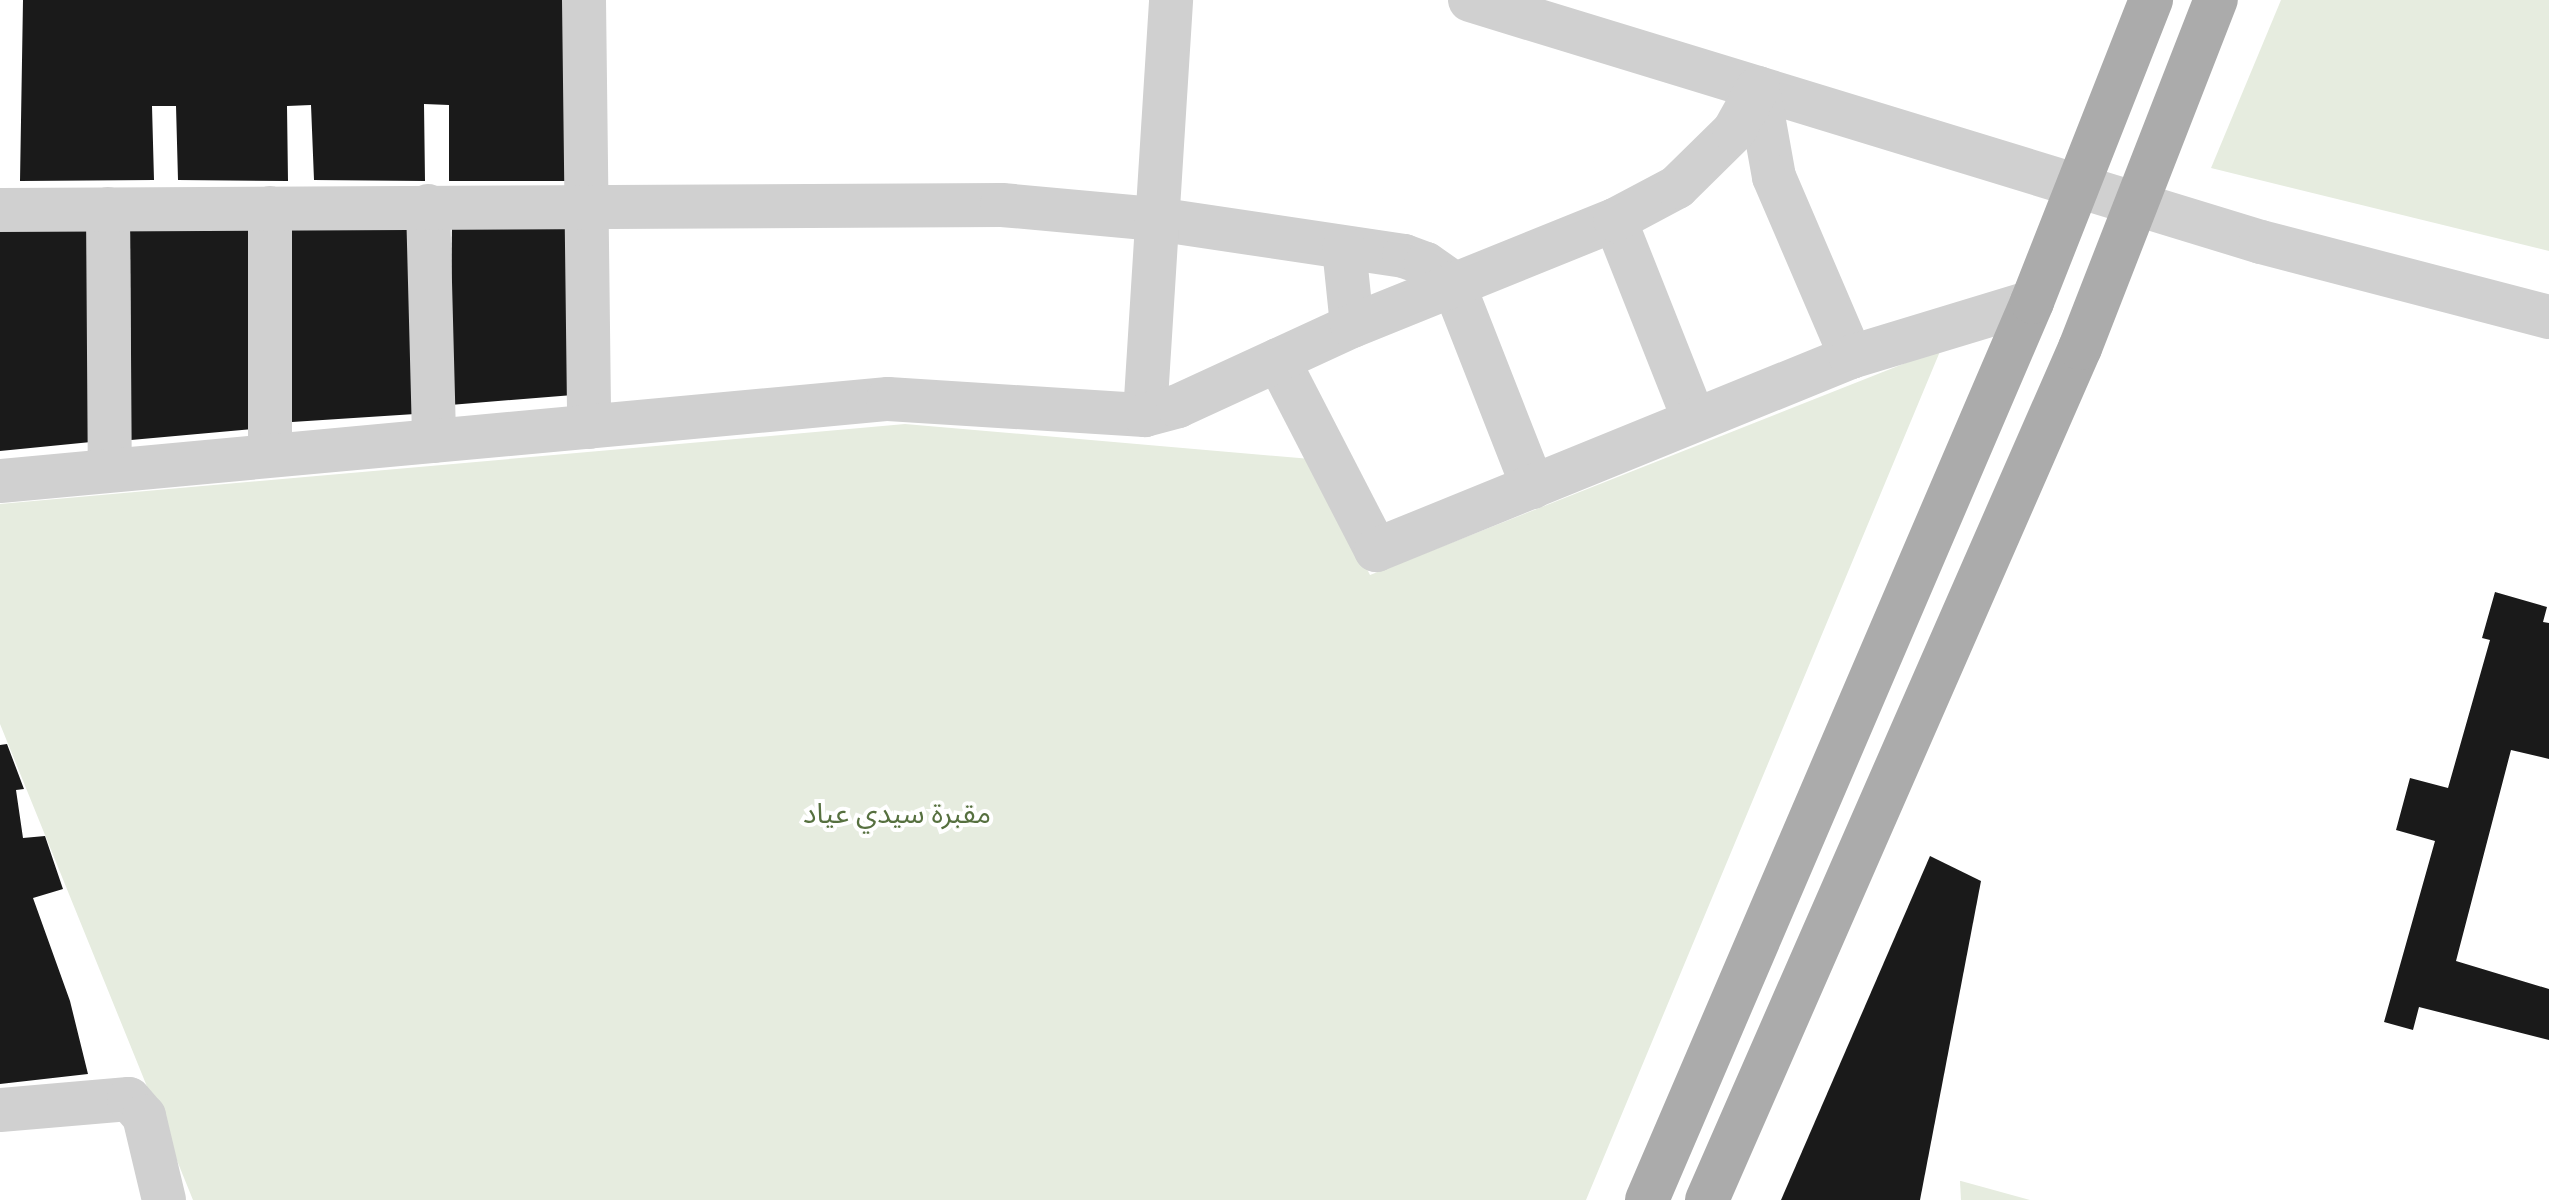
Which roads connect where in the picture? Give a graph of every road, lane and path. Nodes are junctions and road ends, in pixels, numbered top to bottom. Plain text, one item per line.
1 (584, 0) edge
2 (1171, 0) edge
3 (1470, 0) edge
4 (2151, 0) edge
5 (2216, 0) edge
6 (1563, 14) edge
7 (1758, 88) junction
8 (2078, 184) junction
9 (2137, 202) junction
10 (586, 205) junction
11 (428, 206) junction
12 (270, 208) junction
13 (108, 209) junction
14 (0, 210) edge
15 (1156, 219) junction
16 (1615, 220) junction
17 (1344, 248) junction
18 (1453, 283) junction
19 (2032, 302) junction
20 (2549, 317) edge
21 (1352, 326) junction
22 (1851, 357) junction
23 (1278, 360) junction
24 (1145, 415) junction
25 (1694, 420) junction
26 (589, 427) junction
27 (434, 441) junction
28 (270, 453) junction
29 (110, 468) junction
30 (0, 481) edge
31 (1533, 487) junction
32 (0, 1110) edge
33 (164, 1200) edge
34 (1647, 1200) edge
35 (1707, 1200) edge

1 - 10 street
2 - 15 street
3 - 6 street
4 - 8 main road
5 - 9 main road
6 - 7 street
7 - 8 street
7 - 16 street
7 - 22 street
8 - 9 street
8 - 19 main road
9 - 20 street
9 - 35 main road
10 - 11 street
10 - 15 street
10 - 26 street
11 - 12 street
11 - 27 street
12 - 13 street
12 - 28 street
13 - 14 street
13 - 29 street
15 - 17 street
15 - 24 street
16 - 18 street
16 - 25 street
17 - 18 street
17 - 21 street
18 - 21 street
18 - 31 street
19 - 22 street
19 - 34 main road
21 - 23 street
22 - 25 street
23 - 24 street
23 - 31 street
24 - 26 street
25 - 31 street
26 - 27 street
27 - 28 street
28 - 29 street
29 - 30 street
32 - 33 street

